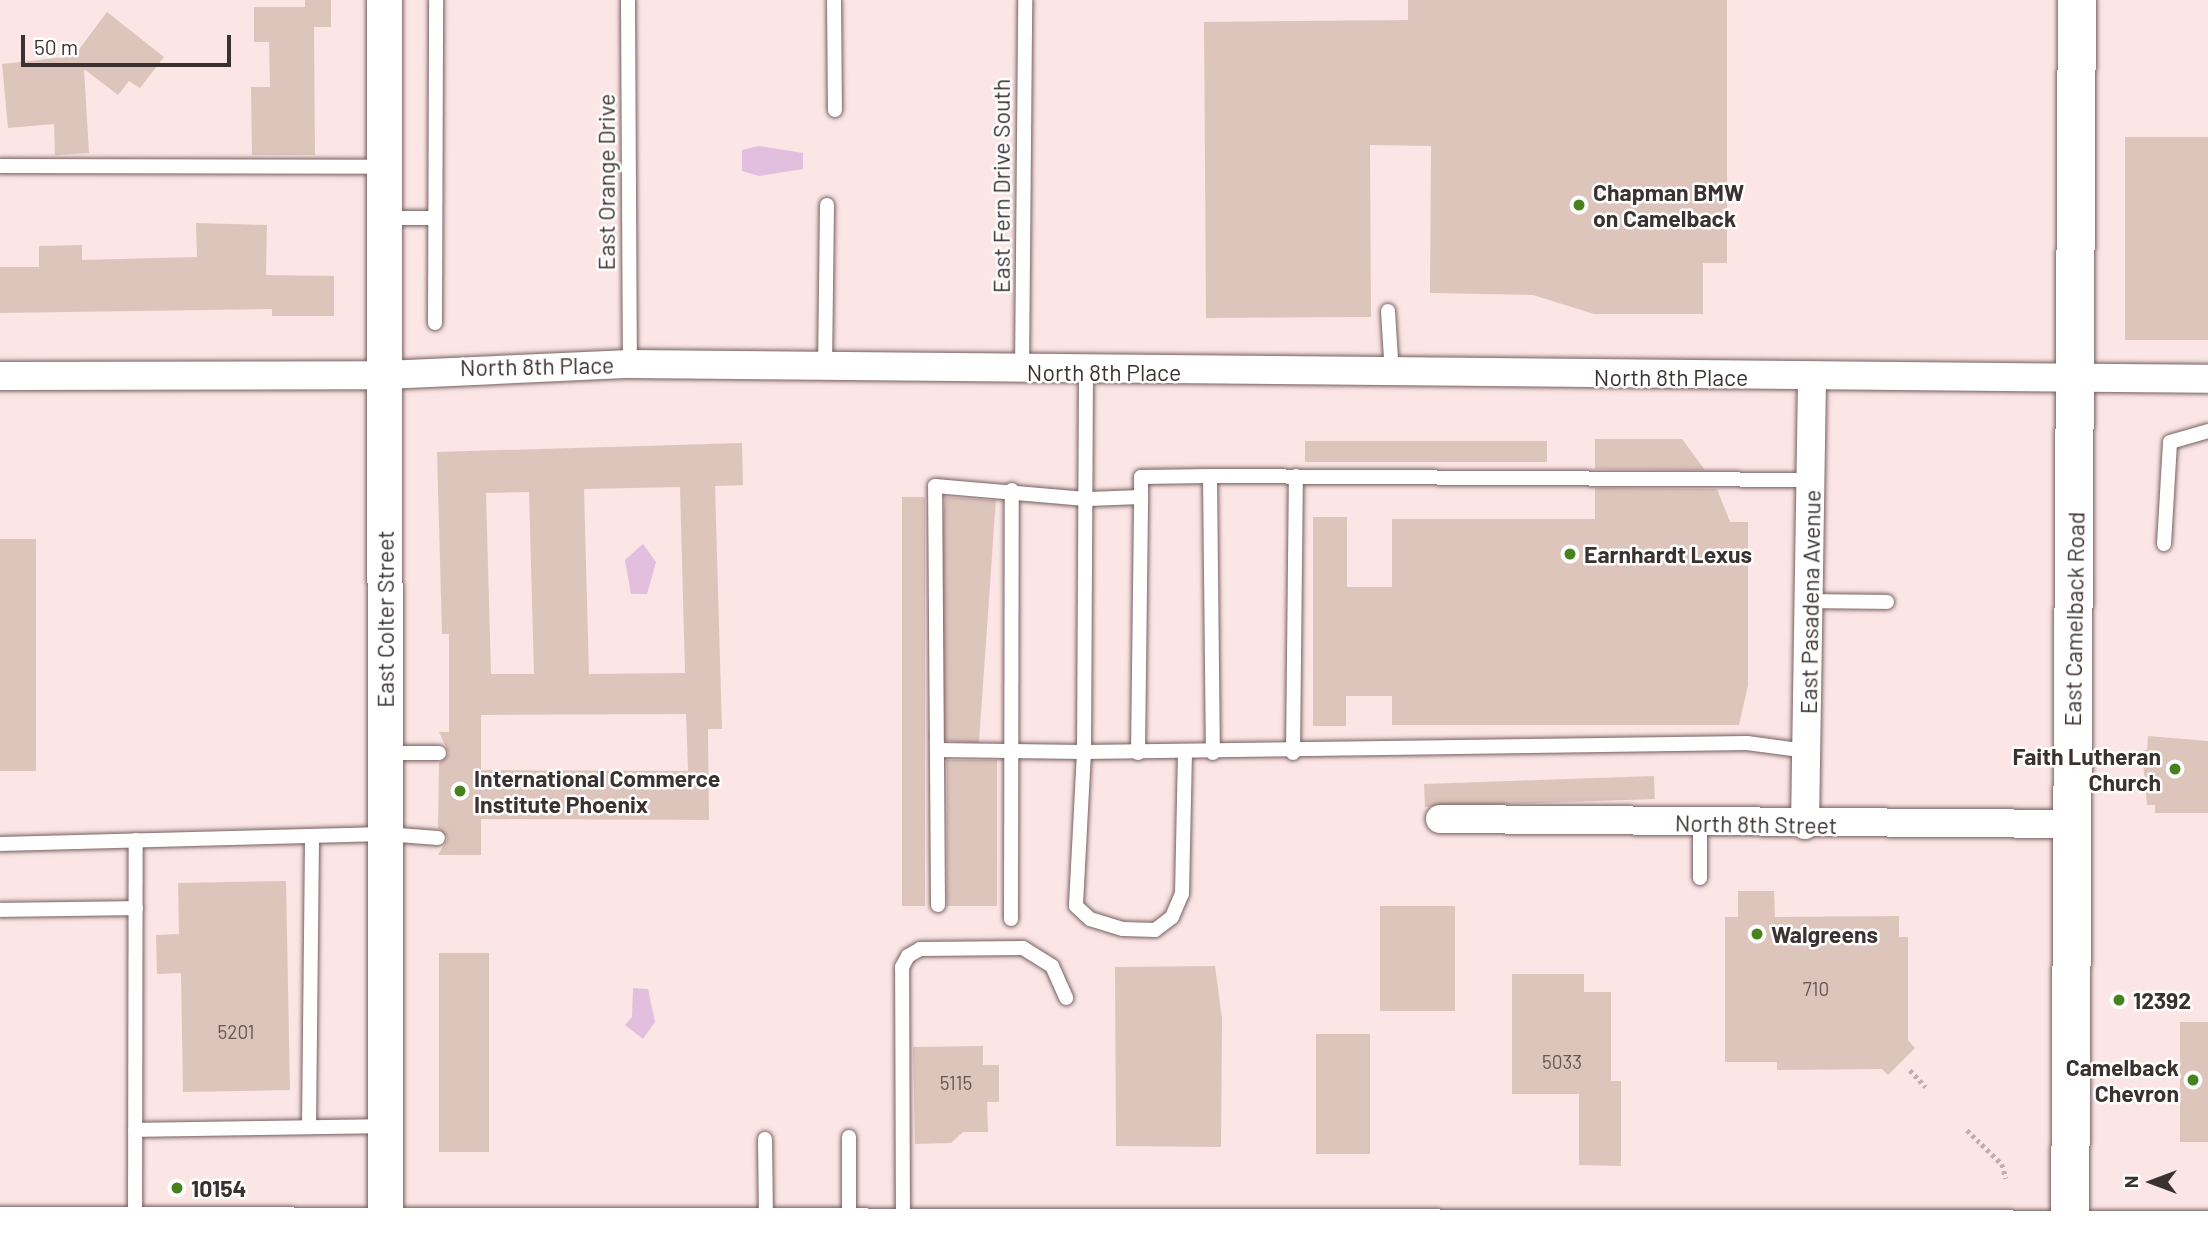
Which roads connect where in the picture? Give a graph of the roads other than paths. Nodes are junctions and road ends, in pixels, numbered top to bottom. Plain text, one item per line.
1 (384, 0) edge
2 (436, 0) edge
3 (628, 0) edge
4 (834, 0) edge
5 (1025, 0) edge
6 (2077, 0) edge
7 (835, 110) dead end
8 (0, 166) edge
9 (384, 167) junction
10 (827, 205) dead end
11 (384, 218) junction
12 (435, 218) junction
13 (1388, 311) dead end
14 (435, 323) dead end
15 (630, 364) junction
16 (825, 370) junction
17 (1022, 371) junction
18 (1086, 372) junction
19 (386, 375) junction
20 (1392, 375) junction
21 (0, 376) edge
22 (1812, 378) junction
23 (2076, 378) junction
24 (2208, 379) edge
25 (2208, 431) edge
26 (1210, 476) junction
27 (1296, 476) junction
28 (1813, 480) junction
29 (1012, 490) junction
30 (1141, 497) junction
31 (1088, 499) junction
32 (2164, 544) dead end
33 (1811, 601) junction
34 (1887, 602) dead end
35 (937, 750) junction
36 (1011, 751) junction
37 (1807, 751) junction
38 (1084, 752) junction
39 (386, 753) junction
40 (439, 753) dead end
41 (1138, 753) junction
42 (1185, 753) junction
43 (1213, 753) junction
44 (1293, 753) junction
45 (1440, 819) dead end
46 (1700, 823) junction
47 (2073, 824) junction
48 (1805, 825) junction
49 (386, 834) junction
50 (313, 836) junction
51 (438, 838) dead end
52 (136, 840) junction
53 (0, 844) edge
54 (1700, 878) dead end
55 (938, 905) dead end
56 (136, 908) junction
57 (0, 910) edge
58 (1011, 919) dead end
59 (1066, 998) dead end
60 (386, 1126) junction
61 (309, 1127) junction
62 (135, 1130) junction
63 (849, 1137) dead end
64 (765, 1139) dead end
65 (0, 1226) edge
66 (135, 1226) junction
67 (765, 1227) junction
68 (903, 1227) junction
69 (827, 1230) edge
70 (2208, 1230) edge
71 (385, 1232) edge
72 (530, 1232) edge
73 (1375, 1233) edge
74 (1449, 1233) edge
75 (1500, 1233) edge
76 (1571, 1233) edge
77 (1658, 1233) edge
78 (2070, 1234) edge

1 - 9 street, East Colter Street
2 - 12 lane
3 - 15 lane, East Orange Drive
4 - 7 lane
5 - 17 lane, East Fern Drive South
6 - 23 main road, East Camelback Road
8 - 9 lane
9 - 11 street, East Colter Street
10 - 16 lane
11 - 12 lane
11 - 19 street, East Colter Street
12 - 14 lane
13 - 20 lane
15 - 16 street, North 8th Place
15 - 19 street, North 8th Place
16 - 17 street, North 8th Place
17 - 18 street, North 8th Place
18 - 20 street, North 8th Place
18 - 31 lane
19 - 21 street, North 8th Place
19 - 39 street, East Colter Street
20 - 22 street, North 8th Place
22 - 23 street, North 8th Place
22 - 28 street, East Pasadena Avenue
23 - 24 street, North 8th Place
23 - 47 main road, East Camelback Road
25 - 32 lane
26 - 27 lane
26 - 30 lane
26 - 43 lane
27 - 28 lane
27 - 44 lane
28 - 33 street, East Pasadena Avenue
29 - 31 lane
29 - 35 lane
29 - 36 lane
30 - 31 lane
30 - 41 lane
31 - 38 lane
33 - 34 lane
33 - 37 street, East Pasadena Avenue
35 - 36 lane
35 - 55 lane
36 - 38 lane
36 - 58 lane
37 - 44 lane
37 - 48 street, East Pasadena Avenue
38 - 41 lane
38 - 42 lane
39 - 40 lane
39 - 49 street, East Colter Street
41 - 42 lane
42 - 43 lane
43 - 44 lane
45 - 46 street, North 8th Street
46 - 48 street, North 8th Street
46 - 54 lane
47 - 48 street, North 8th Street
47 - 78 main road, East Camelback Road
49 - 50 lane
49 - 51 lane
49 - 60 street, East Colter Street
50 - 52 lane
50 - 61 lane
52 - 53 lane
52 - 56 lane
56 - 57 lane
56 - 62 lane
59 - 68 lane
60 - 61 lane
60 - 71 street, East Colter Street
61 - 62 lane
62 - 66 lane
63 - 69 lane
64 - 67 lane
65 - 66 main road
66 - 71 main road
67 - 69 main road
67 - 72 main road
68 - 69 main road
68 - 73 main road
70 - 78 main road
71 - 72 main road
73 - 74 main road
74 - 75 main road
75 - 76 main road
76 - 77 main road
77 - 78 main road

